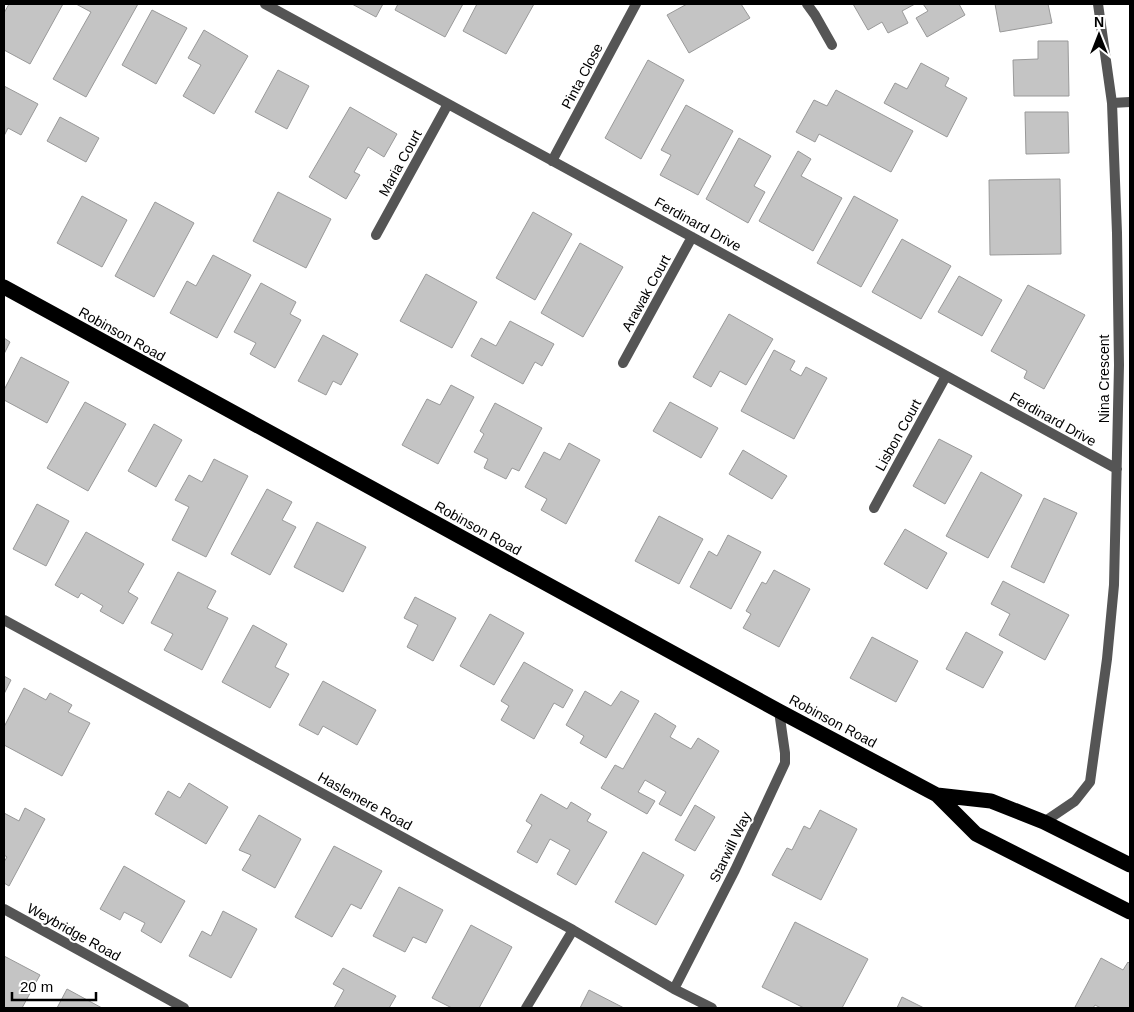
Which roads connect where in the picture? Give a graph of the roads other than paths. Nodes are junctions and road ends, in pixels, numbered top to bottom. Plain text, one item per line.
1 (265, 4) edge
2 (636, 4) edge
3 (807, 4) edge
4 (1098, 4) edge
5 (832, 45) dead end
6 (1130, 102) edge
7 (1112, 103) junction
8 (448, 104) junction
9 (552, 161) junction
10 (376, 235) dead end
11 (692, 237) junction
12 (4, 287) edge
13 (623, 363) dead end
14 (946, 376) junction
15 (1117, 469) junction
16 (874, 508) dead end
17 (4, 620) edge
18 (779, 711) junction
19 (937, 795) junction
20 (1044, 822) junction
21 (1130, 865) edge
22 (4, 909) edge
23 (1130, 912) edge
24 (573, 930) junction
25 (674, 989) junction
26 (184, 1008) edge
27 (526, 1008) edge
28 (712, 1008) edge

1 - 8 street, Ferdinard Drive
2 - 9 street, Pinta Close
3 - 5 street
4 - 7 street, Nina Crescent
6 - 7 street
7 - 15 street, Nina Crescent
8 - 9 street, Ferdinard Drive
8 - 10 street, Maria Court
9 - 11 street, Ferdinard Drive
11 - 13 street, Arawak Court
11 - 14 street, Ferdinard Drive
12 - 18 highway, Robinson Road
14 - 15 street, Ferdinard Drive
14 - 16 street, Lisbon Court
15 - 20 street, Nina Crescent
17 - 24 street, Haslemere Road
18 - 19 highway, Robinson Road
18 - 25 street, Starwill Way
19 - 20 highway, Robinson Road
19 - 23 highway, Robinson Road
20 - 21 highway, Robinson Road
22 - 26 street, Weybridge Road
24 - 25 street, Haslemere Road
24 - 27 street
25 - 28 street, Haslemere Road

